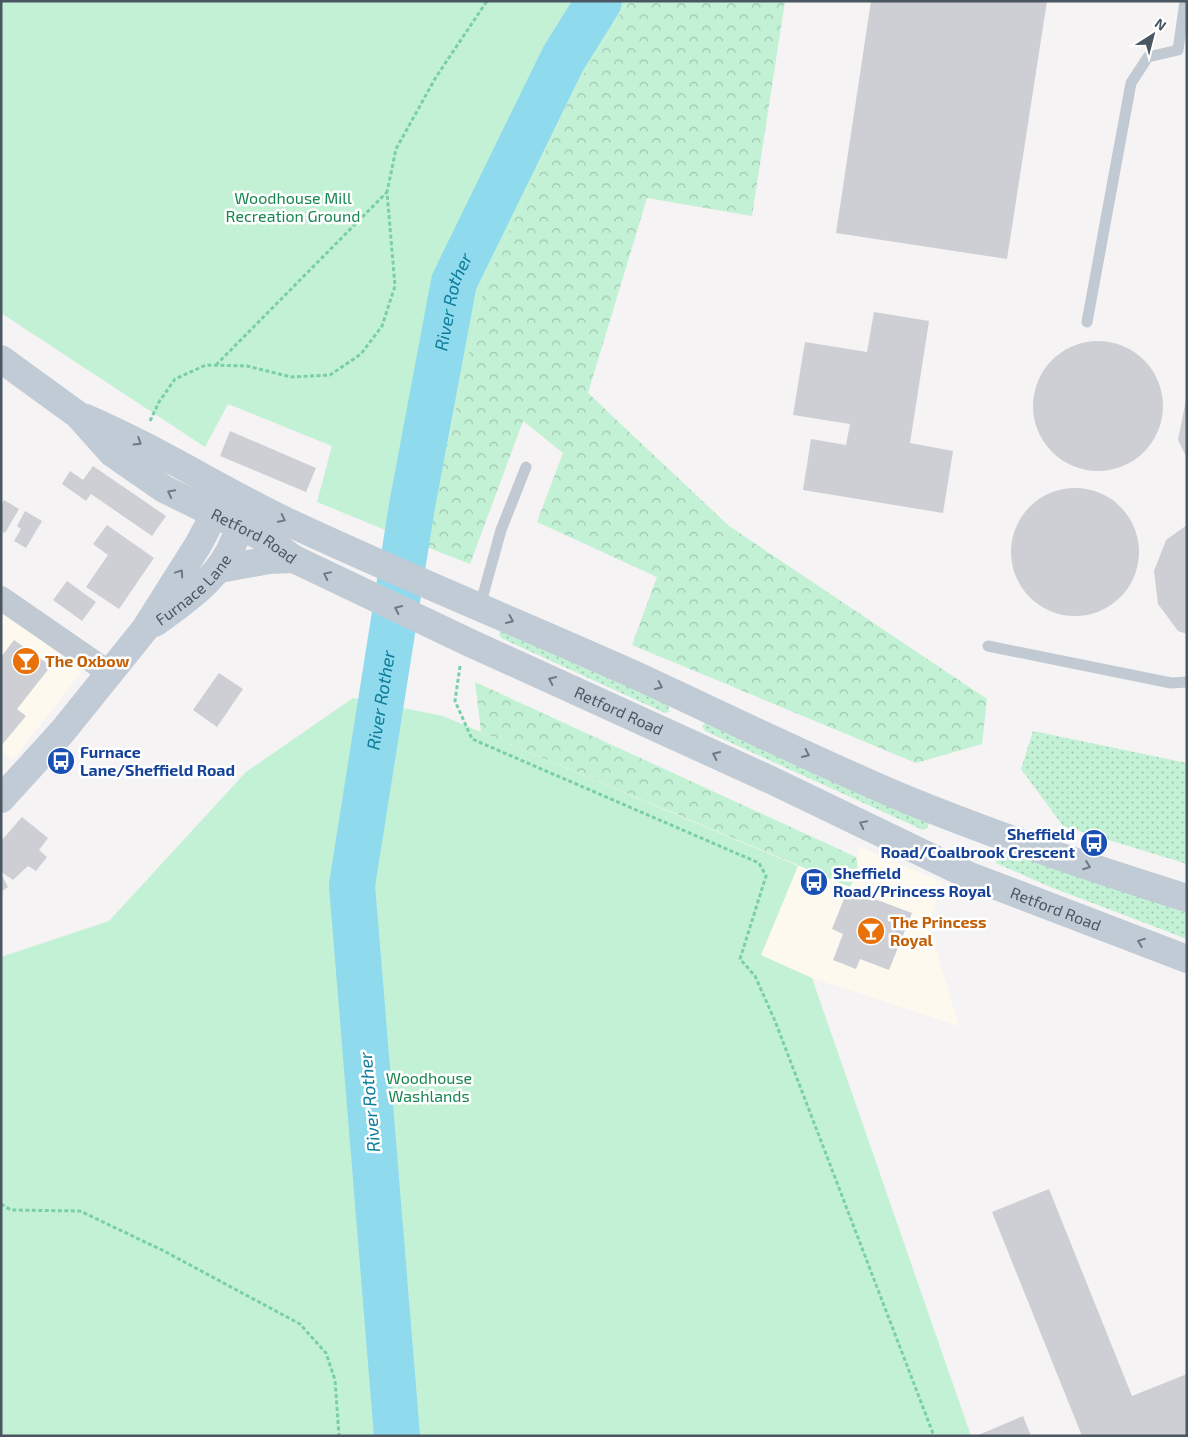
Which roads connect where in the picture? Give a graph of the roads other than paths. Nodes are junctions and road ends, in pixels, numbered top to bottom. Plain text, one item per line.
1 (1185, 1) edge
2 (1182, 51) edge
3 (1087, 322) dead end
4 (1, 359) edge
5 (78, 415) junction
6 (526, 467) dead end
7 (238, 498) junction
8 (214, 515) junction
9 (240, 527) junction
10 (294, 559) junction
11 (220, 569) junction
12 (1, 598) edge
13 (480, 606) junction
14 (145, 630) junction
15 (988, 646) dead end
16 (111, 674) junction
17 (1187, 682) edge
18 (1, 799) edge
19 (1187, 898) edge
20 (1187, 959) edge

1 - 2 lane
2 - 3 lane
4 - 5 main road, Retford Road
5 -> 7 main road, Retford Road
8 -> 5 main road, Retford Road
6 - 13 lane
7 - 8 main road, Furnace Lane
7 - 9 main road, Furnace Lane
7 -> 13 main road, Retford Road
8 - 9 main road, Retford Road
14 -> 8 main road, Furnace Lane
9 - 10 main road, Retford Road
9 - 11 main road, Furnace Lane
10 - 11 main road
20 -> 10 main road, Retford Road
11 - 14 main road, Furnace Lane
12 - 16 street
13 -> 19 main road, Retford Road
14 - 16 main road, Furnace Lane
15 - 17 lane
16 - 18 main road, Furnace Lane

